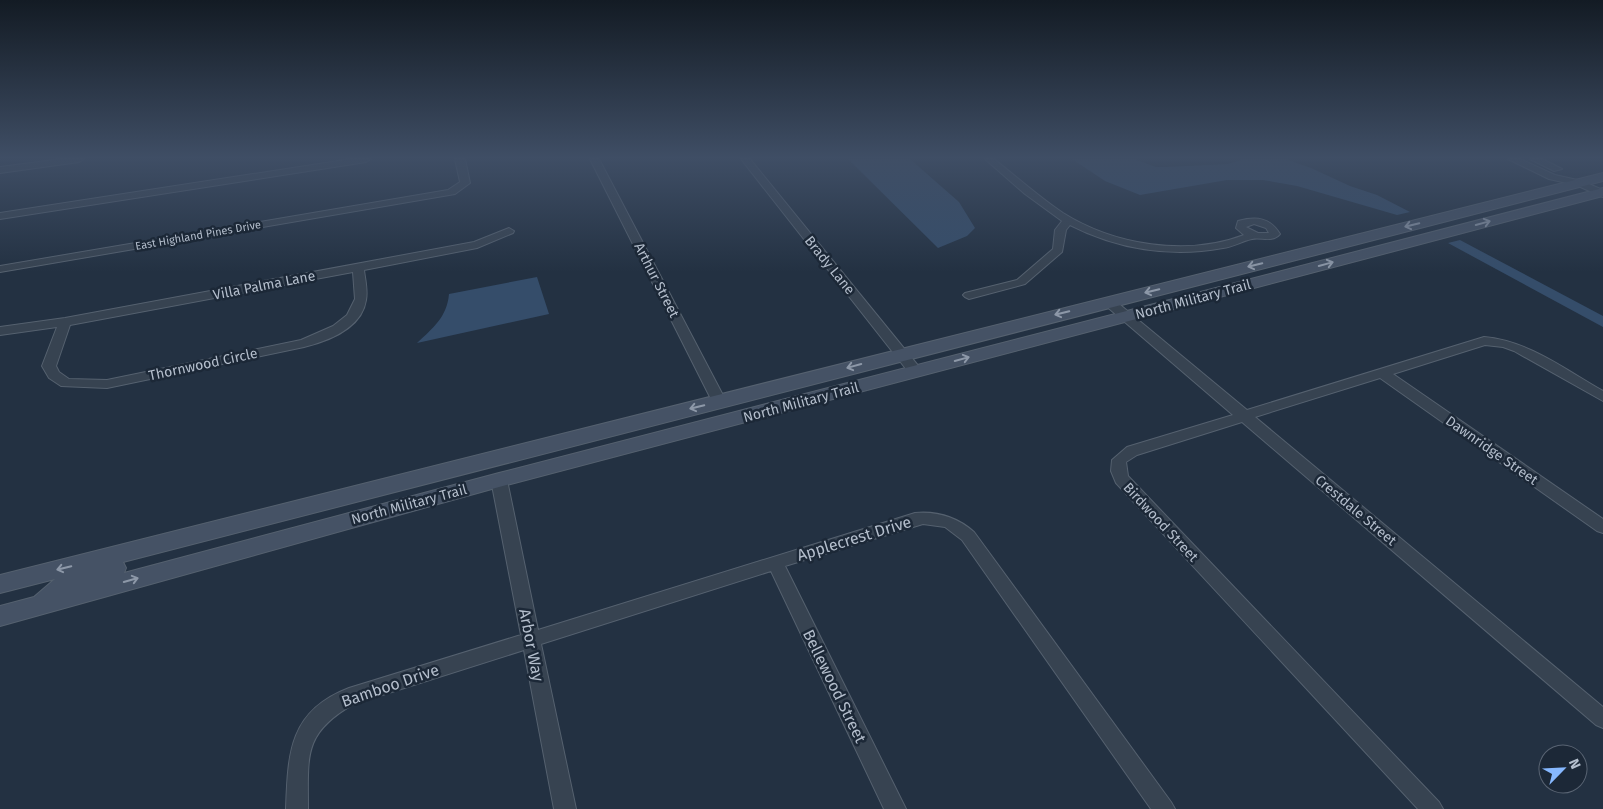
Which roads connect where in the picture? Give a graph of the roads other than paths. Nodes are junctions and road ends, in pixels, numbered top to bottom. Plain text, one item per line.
1 (124, 197) edge
2 (423, 197) edge
3 (614, 197) edge
4 (775, 197) edge
5 (1038, 197) edge
6 (1524, 197) edge
7 (1587, 197) edge
8 (0, 216) edge
9 (1070, 221) junction
10 (509, 231) dead end
11 (1253, 235) dead end
12 (358, 267) junction
13 (0, 269) edge
14 (970, 295) dead end
15 (1109, 302) junction
16 (1126, 316) junction
17 (65, 322) junction
18 (0, 326) edge
19 (16, 328) junction
20 (0, 331) edge
21 (901, 354) junction
22 (915, 371) junction
23 (1381, 372) junction
24 (1603, 397) edge
25 (719, 401) junction
26 (667, 414) junction
27 (1244, 416) junction
28 (505, 456) junction
29 (498, 480) junction
30 (309, 505) junction
31 (1603, 527) edge
32 (264, 543) junction
33 (775, 563) junction
34 (0, 584) edge
35 (41, 605) junction
36 (0, 616) edge
37 (530, 640) junction
38 (1603, 719) edge
39 (297, 809) edge
40 (565, 809) edge
41 (895, 809) edge
42 (1164, 809) edge
43 (1432, 809) edge

1 - 8 street
2 - 13 street, East Highland Pines Drive
3 - 25 street, Arthur Street
4 - 21 street, Brady Lane
5 - 9 street
6 -> 15 main road, North Military Trail
16 -> 7 main road, North Military Trail
9 - 11 street
9 - 14 street
10 - 12 street, Villa Palma Lane
12 - 17 street, Villa Palma Lane
12 - 17 street, Thornwood Circle
15 - 16 street, Crestdale Street
15 -> 21 main road, North Military Trail
22 -> 16 main road, North Military Trail
16 - 27 street, Crestdale Street
17 - 19 street, Villa Palma Lane
18 - 19 street, Villa Palma Lane
19 - 20 street, Villa Palma Lane
21 - 22 street, Brady Lane
21 -> 25 main road, North Military Trail
22 - 29 main road, North Military Trail
23 - 24 street, Birdwood Street
23 - 27 street, Birdwood Street
23 - 31 street, Dawnridge Street
25 -> 26 main road, North Military Trail
26 - 28 main road, North Military Trail
26 - 29 main road
27 - 38 street, Crestdale Street
27 - 43 street, Birdwood Street
28 - 30 main road, North Military Trail
28 - 32 main road
29 - 32 main road, North Military Trail
29 - 37 street, Arbor Way
30 -> 34 main road, North Military Trail
30 - 35 main road
35 -> 32 main road, North Military Trail
33 - 37 street, Applecrest Drive
33 - 41 street, Bellewood Street
33 - 42 street, Applecrest Drive
35 - 36 main road, North Military Trail
37 - 39 street, Bamboo Drive
37 - 40 street, Arbor Way

